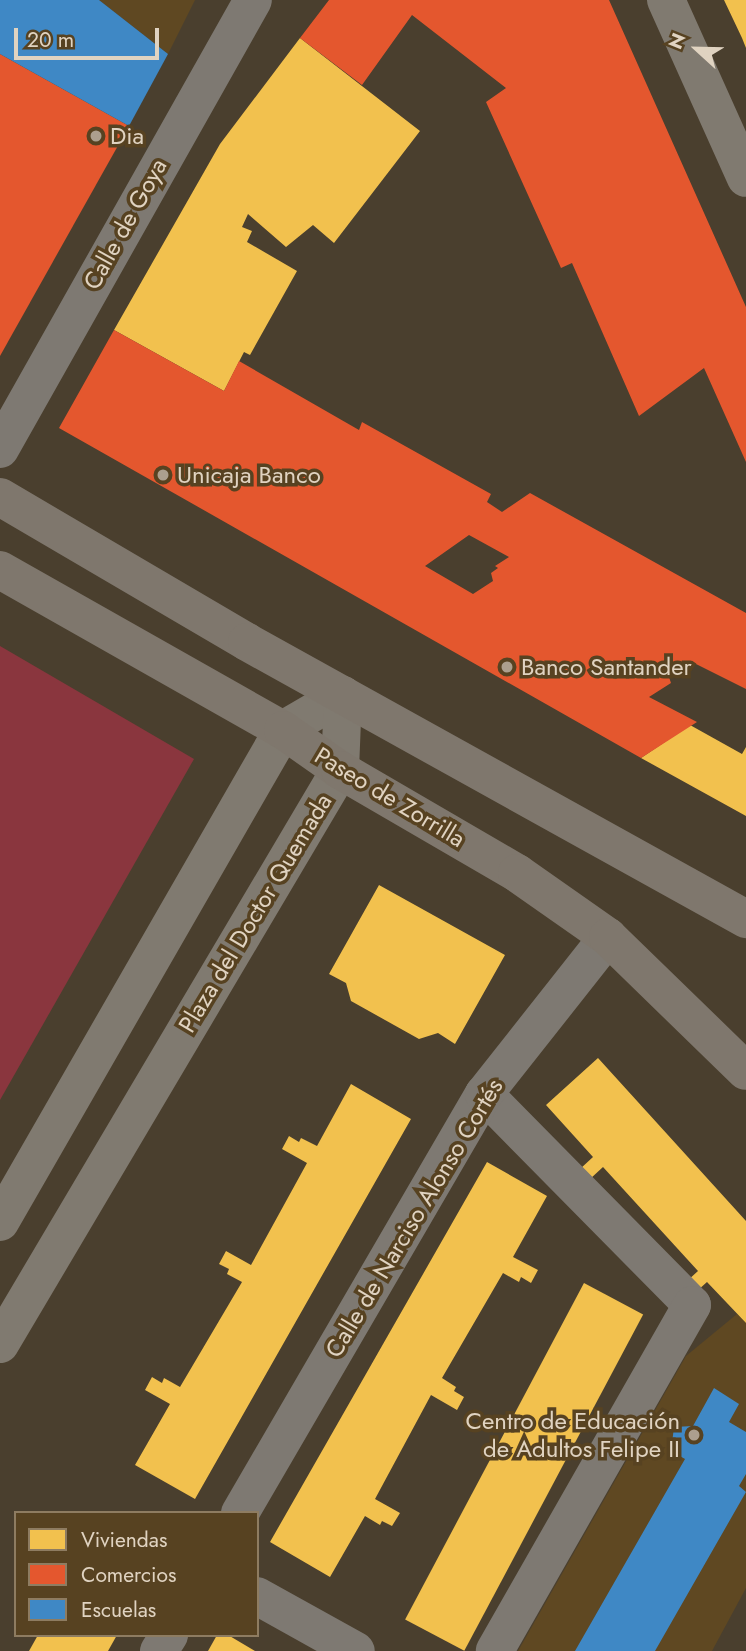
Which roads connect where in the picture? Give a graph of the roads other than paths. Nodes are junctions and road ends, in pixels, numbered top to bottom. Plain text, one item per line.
1 (253, 0) edge
2 (666, 0) edge
3 (746, 177) edge
4 (0, 449) edge
5 (0, 497) edge
6 (0, 570) edge
7 (343, 695) junction
8 (283, 730) junction
9 (340, 770) junction
10 (746, 919) edge
11 (608, 937) junction
12 (746, 1071) edge
13 (484, 1094) junction
14 (0, 1222) edge
15 (0, 1344) edge
16 (241, 1511) edge
17 (259, 1597) edge
18 (356, 1651) edge
19 (495, 1651) edge

1 - 4 street, Calle de Goya
2 - 3 main road
5 - 7 main road
6 - 8 main road, Paseo de Zorrilla
7 - 8 main road
7 - 9 main road, Plaza del Doctor Quemada
7 - 10 main road
8 - 9 main road, Paseo de Zorrilla
8 - 14 main road
9 - 11 main road, Paseo de Zorrilla
9 - 15 main road, Plaza del Doctor Quemada
11 - 12 main road, Paseo de Zorrilla
11 - 13 street, Calle de Narciso Alonso Cortés
13 - 16 street, Calle de Narciso Alonso Cortés
13 - 19 street
17 - 18 street

